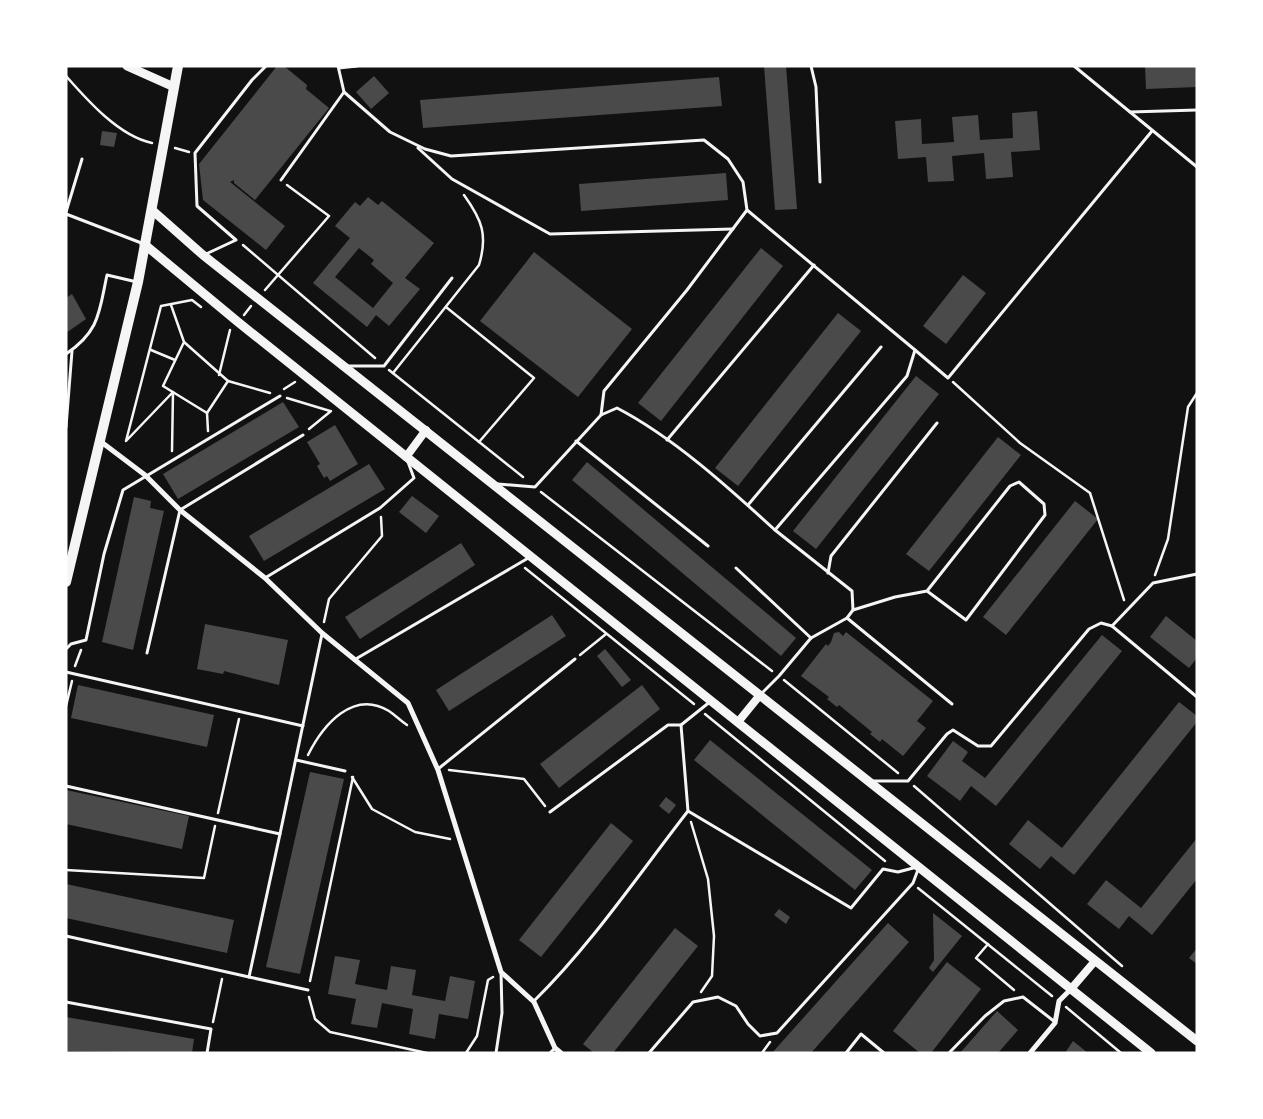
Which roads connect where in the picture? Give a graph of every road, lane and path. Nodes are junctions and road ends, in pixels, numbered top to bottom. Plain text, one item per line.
1 (127, 66) edge
2 (178, 66) edge
3 (266, 66) edge
4 (357, 66) edge
5 (811, 66) edge
6 (1074, 66) edge
7 (339, 67) edge
8 (66, 76) edge
9 (174, 87) junction
10 (344, 92) junction
11 (1197, 110) edge
12 (1129, 112) junction
13 (1152, 131) junction
14 (414, 144) junction
15 (163, 146) junction
16 (180, 149) dead end
17 (82, 159) dead end
18 (1197, 167) edge
19 (452, 179) junction
20 (280, 180) joint
21 (820, 182) dead end
22 (152, 210) junction
23 (746, 210) junction
24 (66, 213) edge
25 (733, 229) junction
26 (236, 240) junction
27 (144, 244) junction
28 (203, 255) junction
29 (814, 266) junction
30 (278, 274) junction
31 (452, 278) dead end
32 (138, 282) junction
33 (258, 298) junction
34 (171, 305) junction
35 (446, 307) junction
36 (207, 312) dead end
37 (238, 322) junction
38 (223, 324) dead end
39 (230, 330) junction
40 (238, 336) dead end
41 (184, 342) junction
42 (881, 347) dead end
43 (72, 350) junction
44 (150, 350) junction
45 (915, 350) junction
46 (66, 354) edge
47 (175, 360) junction
48 (343, 366) junction
49 (384, 366) junction
50 (393, 373) junction
51 (219, 375) junction
52 (288, 376) dead end
53 (948, 378) junction
54 (302, 388) dead end
55 (173, 392) junction
56 (1197, 393) edge
57 (280, 396) dead end
58 (324, 405) dead end
59 (330, 411) junction
60 (207, 413) junction
61 (600, 415) junction
62 (338, 417) dead end
63 (937, 423) dead end
64 (66, 427) edge
65 (426, 430) junction
66 (208, 433) dead end
67 (303, 435) joint
68 (667, 440) junction
69 (99, 441) junction
70 (576, 441) junction
71 (479, 442) junction
72 (172, 455) dead end
73 (406, 457) junction
74 (145, 475) junction
75 (492, 484) junction
76 (535, 487) junction
77 (748, 505) junction
78 (380, 508) junction
79 (180, 510) junction
80 (776, 530) junction
81 (708, 546) dead end
82 (531, 556) junction
83 (518, 562) junction
84 (736, 568) dead end
85 (828, 573) junction
86 (1197, 574) edge
87 (265, 578) junction
88 (66, 582) edge
89 (1153, 583) junction
90 (927, 591) junction
91 (1132, 597) dead end
92 (853, 610) junction
93 (847, 618) junction
94 (1112, 626) junction
95 (322, 633) junction
96 (606, 634) junction
97 (811, 638) junction
98 (66, 648) edge
99 (147, 653) dead end
100 (574, 659) joint
101 (354, 660) junction
102 (66, 672) edge
103 (74, 674) junction
104 (779, 676) junction
105 (760, 695) junction
106 (1197, 697) edge
107 (711, 701) junction
108 (952, 704) dead end
109 (66, 706) edge
110 (701, 709) junction
111 (240, 712) junction
112 (738, 722) junction
113 (681, 725) junction
114 (303, 726) junction
115 (409, 726) dead end
116 (296, 760) junction
117 (437, 769) junction
118 (345, 771) joint
119 (897, 772) dead end
120 (352, 777) junction
121 (867, 780) junction
122 (908, 781) junction
123 (66, 786) edge
124 (688, 811) junction
125 (550, 812) joint
126 (216, 820) junction
127 (280, 834) junction
128 (460, 840) junction
129 (919, 867) junction
130 (66, 870) edge
131 (66, 936) edge
132 (988, 944) dead end
133 (1095, 961) junction
134 (1128, 971) dead end
135 (223, 972) junction
136 (501, 972) junction
137 (249, 977) junction
138 (1071, 989) junction
139 (308, 990) junction
140 (1023, 997) junction
141 (66, 1002) edge
142 (534, 1002) junction
143 (694, 1002) junction
144 (1055, 1023) junction
145 (212, 1029) junction
146 (1197, 1041) edge
147 (555, 1048) junction
148 (1032, 1052) edge
149 (207, 1053) edge
150 (427, 1053) edge
151 (466, 1053) edge
152 (496, 1053) edge
153 (550, 1053) edge
154 (561, 1053) edge
155 (649, 1053) edge
156 (846, 1053) edge
157 (884, 1053) edge
158 (949, 1053) edge
159 (1151, 1053) edge

1 - 9 main road
2 - 9 main road
3 - 26 lane
4 - 7 lane
5 - 21 lane
6 - 12 lane
7 - 10 lane
8 - 15 path
9 - 15 main road
10 - 14 lane
10 - 20 lane
11 - 12 lane
12 - 13 lane
13 - 18 lane
13 - 53 lane
14 - 19 lane
14 - 23 lane
15 - 16 path
15 - 22 main road
17 - 24 lane
19 - 25 lane
19 - 35 path
20 - 30 path
22 - 27 main road
22 - 28 main road
23 - 25 lane
23 - 29 lane
24 - 27 lane
25 - 61 lane
26 - 28 lane
26 - 30 path
27 - 32 main road
27 - 37 main road
28 - 33 main road
29 - 45 lane
29 - 68 lane
30 - 33 path
30 - 49 path
31 - 49 lane
32 - 43 lane
32 - 69 main road
33 - 37 path
33 - 48 main road
34 - 36 path
34 - 41 path
34 - 44 path
35 - 50 path
35 - 71 path
37 - 39 path
37 - 73 main road
38 - 39 path
39 - 40 path
39 - 51 path
41 - 47 path
41 - 51 path
42 - 77 lane
43 - 46 lane
43 - 64 lane
44 - 47 path
44 - 55 path
45 - 53 lane
45 - 80 lane
47 - 55 path
48 - 49 lane
48 - 65 main road
49 - 50 path
50 - 71 path
51 - 60 path
52 - 54 path
53 - 91 path
55 - 60 path
55 - 72 path
56 - 89 path
57 - 74 lane
58 - 59 path
59 - 62 path
59 - 67 path
60 - 66 path
61 - 68 lane
61 - 70 lane
63 - 85 lane
65 - 73 street
65 - 75 main road
67 - 79 lane
68 - 77 lane
69 - 74 street
69 - 88 main road
70 - 76 lane
70 - 81 lane
71 - 76 path
73 - 78 lane
73 - 82 main road
74 - 79 street
74 - 98 lane
75 - 76 lane
75 - 105 main road
76 - 104 path
77 - 80 lane
78 - 87 lane
78 - 95 path
79 - 87 street
79 - 99 lane
80 - 85 lane
82 - 83 lane
82 - 107 main road
83 - 96 path
83 - 101 lane
84 - 97 lane
85 - 92 lane
86 - 89 lane
87 - 95 street
89 - 94 lane
90 - 90 lane
90 - 92 lane
92 - 93 lane
93 - 97 lane
93 - 108 lane
94 - 106 lane
94 - 122 lane
95 - 101 street
95 - 114 lane
96 - 100 path
96 - 110 path
97 - 104 lane
100 - 117 lane
101 - 117 street
102 - 103 lane
103 - 109 path
103 - 111 lane
104 - 105 lane
104 - 119 path
105 - 112 street
105 - 121 main road
107 - 110 lane
107 - 112 main road
110 - 113 lane
111 - 114 lane
111 - 126 path
112 - 129 main road
113 - 124 lane
113 - 125 lane
114 - 116 lane
115 - 116 path
116 - 118 lane
116 - 127 lane
117 - 125 path
117 - 128 street
118 - 120 path
120 - 128 path
120 - 139 path
121 - 122 lane
121 - 133 main road
122 - 134 path
123 - 126 lane
124 - 129 lane
124 - 142 lane
124 - 143 path
126 - 127 lane
126 - 130 path
127 - 137 lane
128 - 136 street
129 - 138 main road
129 - 143 lane
131 - 135 lane
132 - 140 path
133 - 138 street
133 - 146 main road
135 - 137 lane
135 - 145 path
136 - 142 street
136 - 151 path
136 - 152 lane
137 - 139 lane
138 - 144 street
138 - 159 main road
139 - 150 path
140 - 144 lane
140 - 158 lane
141 - 145 lane
142 - 147 street
143 - 155 lane
144 - 148 street
145 - 149 lane
147 - 153 lane
147 - 154 street
156 - 157 lane

